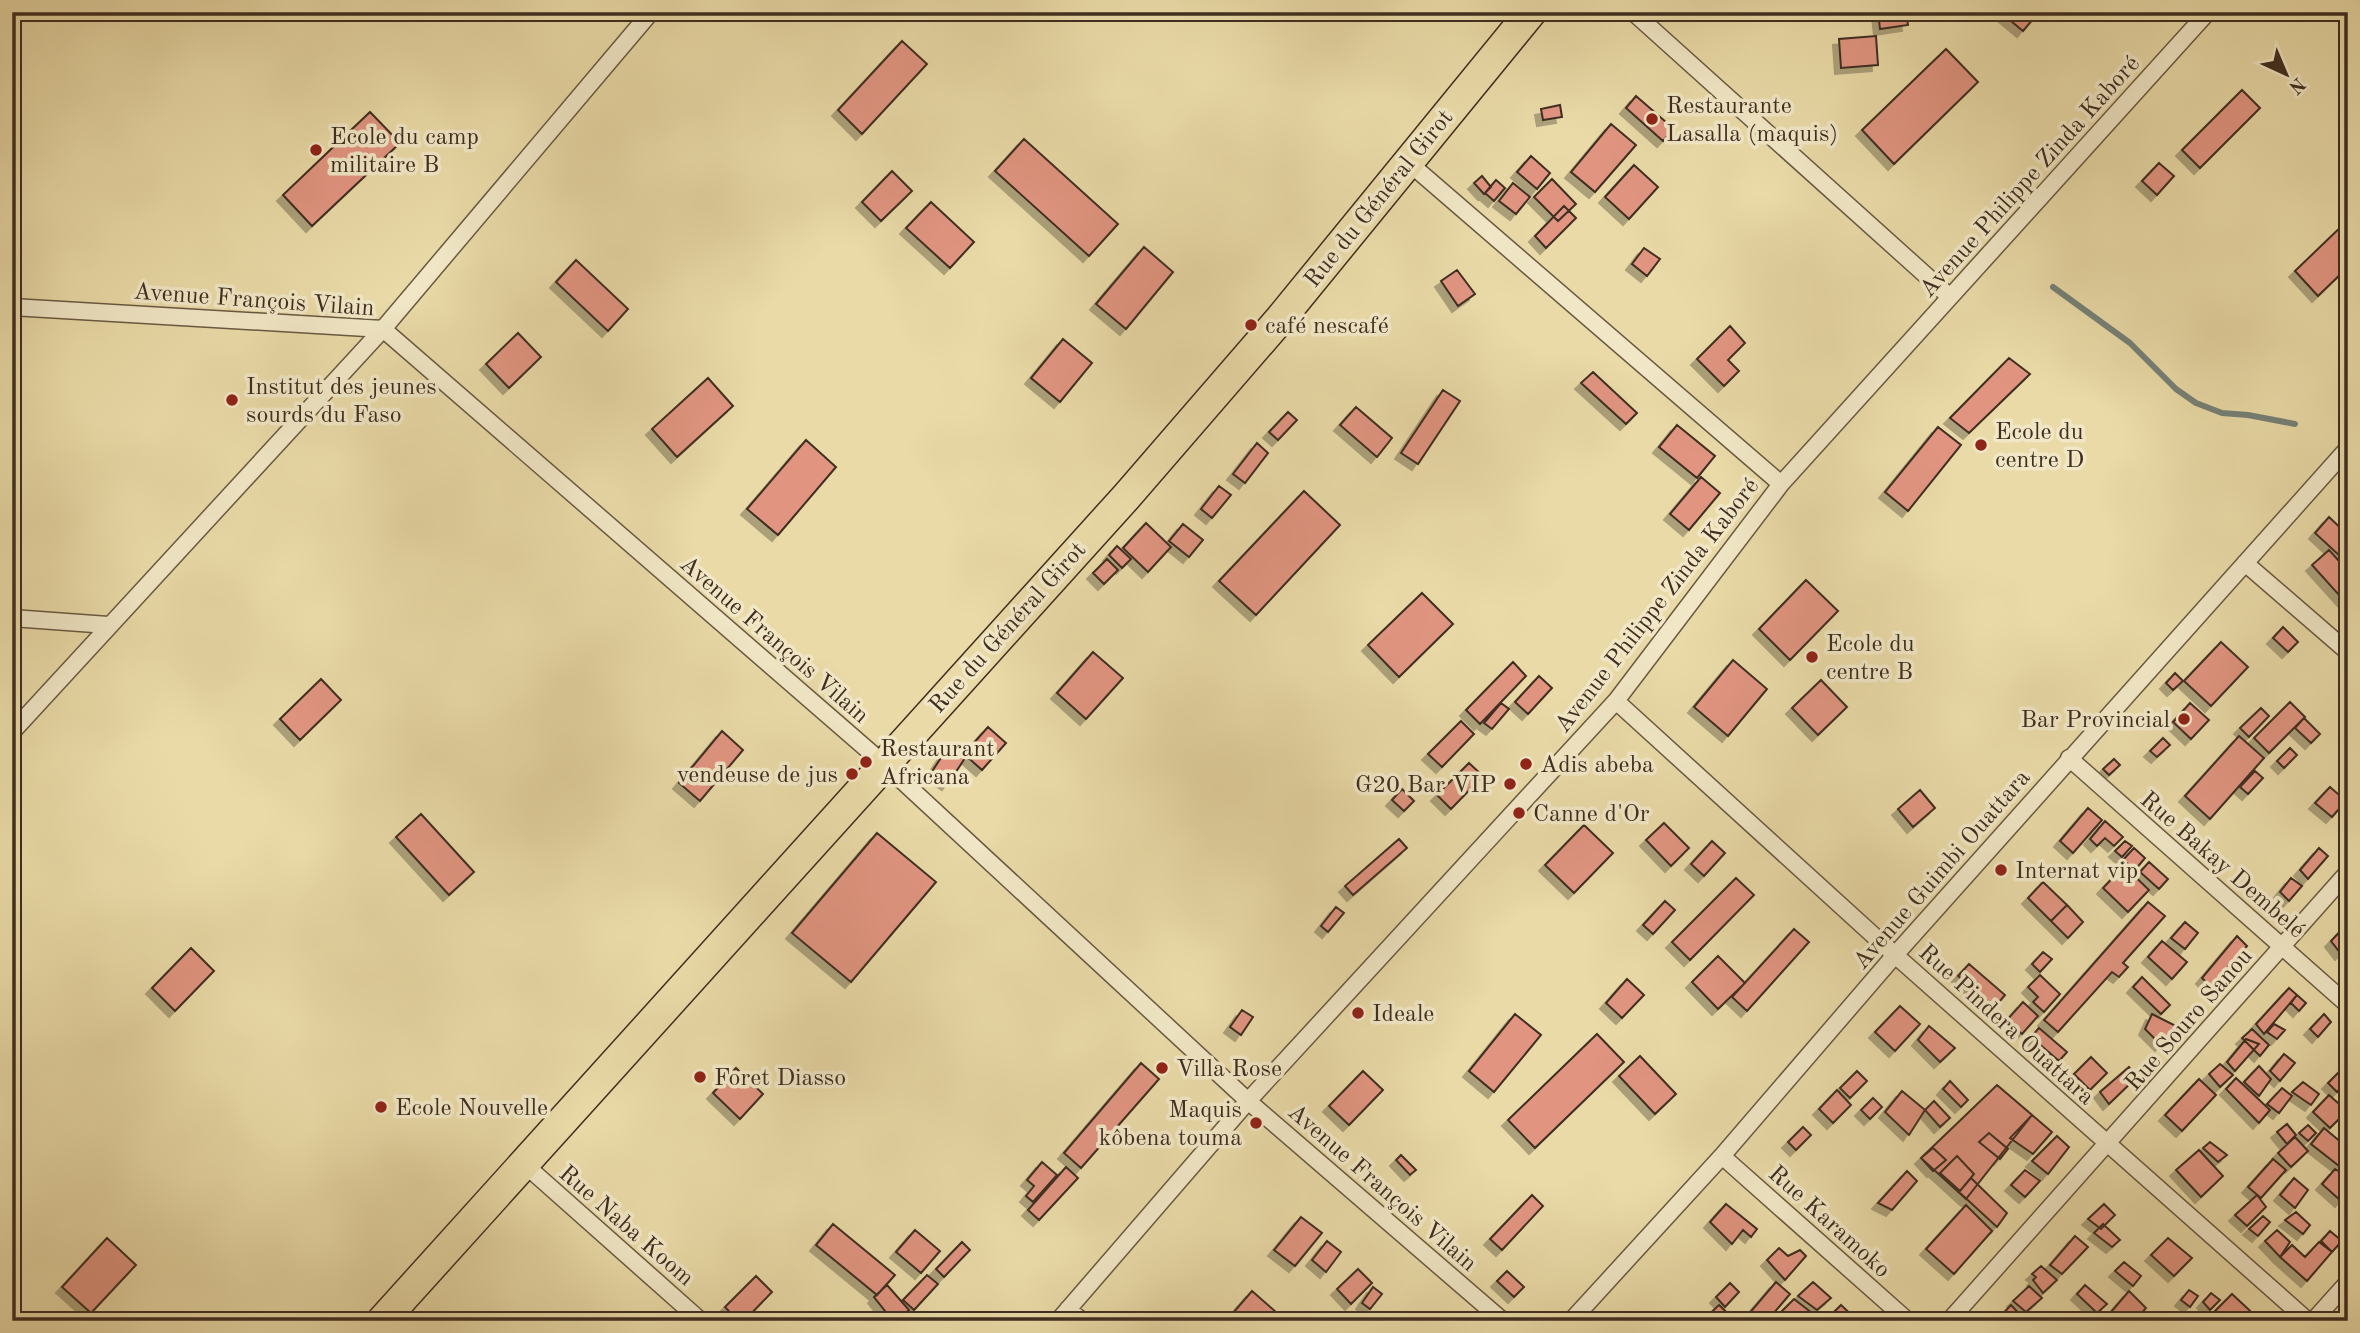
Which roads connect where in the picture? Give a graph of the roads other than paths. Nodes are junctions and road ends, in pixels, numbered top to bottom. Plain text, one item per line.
1 (651, 12) edge
2 (1531, 12) edge
3 (1633, 12) edge
4 (2208, 12) edge
5 (1408, 162) junction
6 (1950, 297) junction
7 (12, 307) edge
8 (383, 329) junction
9 (2348, 449) edge
10 (1781, 484) junction
11 (2245, 563) junction
12 (12, 618) edge
13 (108, 625) junction
14 (2348, 652) edge
15 (1616, 701) junction
16 (12, 732) edge
17 (2069, 758) junction
18 (884, 764) junction
19 (2348, 872) edge
20 (2282, 946) junction
21 (1895, 955) junction
22 (2348, 1005) edge
23 (1248, 1101) junction
24 (2108, 1143) junction
25 (1722, 1156) junction
26 (523, 1163) junction
27 (2348, 1282) edge
28 (1063, 1315) edge
29 (382, 1321) edge
30 (701, 1321) edge
31 (1082, 1321) edge
32 (1503, 1321) edge
33 (1570, 1321) edge
34 (1908, 1321) edge
35 (1949, 1321) edge
36 (2311, 1321) edge

1 - 8 street
2 - 5 highway, Rue du Général Girot
3 - 6 street
4 - 6 street, Avenue Philippe Zinda Kaboré
5 - 10 street
5 - 18 highway, Rue du Général Girot
6 - 10 street, Avenue Philippe Zinda Kaboré
7 - 8 street, Avenue François Vilain
8 - 13 street
8 - 18 street, Avenue François Vilain
9 - 11 street, Avenue Guimbi Ouattara
10 - 15 street, Avenue Philippe Zinda Kaboré
11 - 14 street
11 - 17 street, Avenue Guimbi Ouattara
12 - 13 street
13 - 16 street
15 - 21 street, Rue Pindera Ouattara
15 - 23 street, Avenue Philippe Zinda Kaboré
17 - 20 street, Rue Bakay Dembelé
17 - 21 street, Avenue Guimbi Ouattara
18 - 23 street, Avenue François Vilain
18 - 26 highway, Rue du Général Girot
19 - 20 street, Rue Souro Sanou
20 - 22 street, Rue Bakay Dembelé
20 - 24 street, Rue Souro Sanou
21 - 24 street, Rue Pindera Ouattara
21 - 25 street, Avenue Guimbi Ouattara
23 - 28 street, Avenue Philippe Zinda Kaboré
23 - 32 street, Avenue François Vilain
24 - 35 street, Rue Souro Sanou
24 - 36 street, Rue Pindera Ouattara
25 - 33 street, Avenue Guimbi Ouattara
25 - 34 street, Rue Karamoko
26 - 29 highway, Rue du Général Girot
26 - 30 street, Rue Naba Koom
27 - 36 street
28 - 31 street

